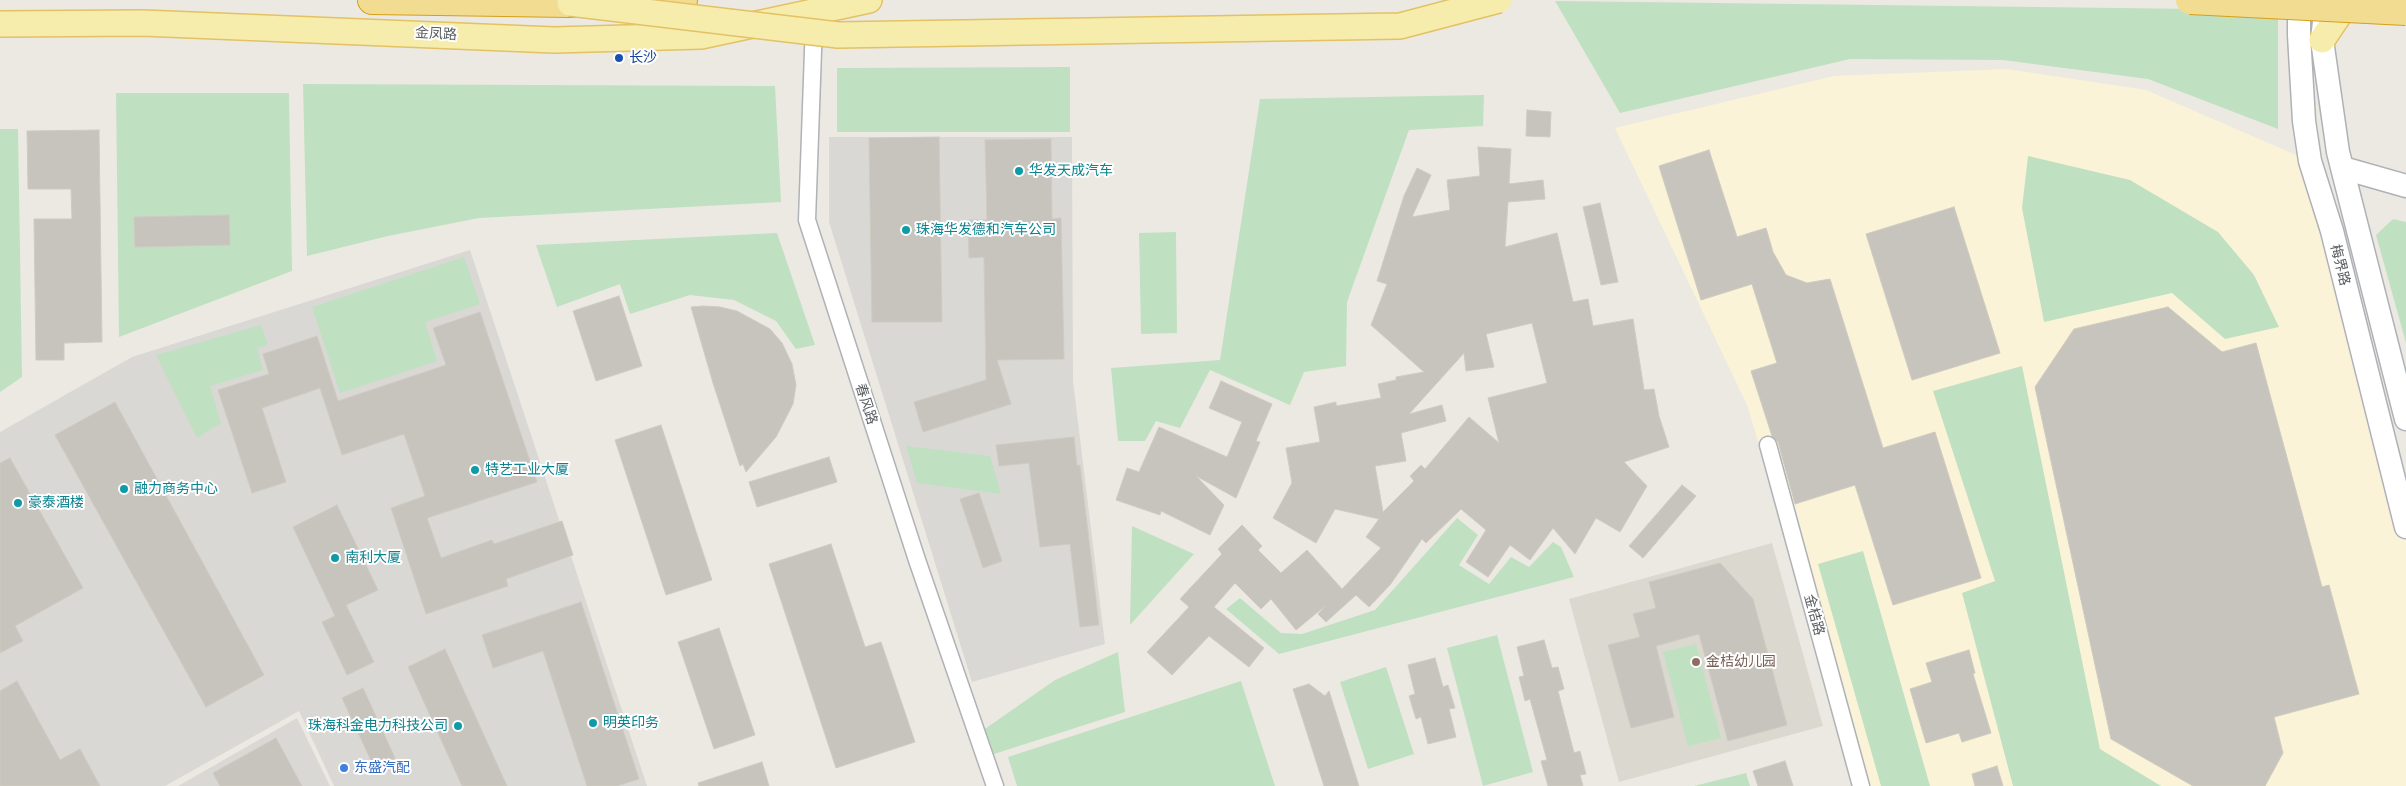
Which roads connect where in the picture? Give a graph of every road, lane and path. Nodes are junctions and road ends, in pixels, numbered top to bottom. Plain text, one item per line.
1 (372, 0) edge
2 (683, 0) edge
3 (868, 0) edge
4 (1499, 0) edge
5 (2190, 0) edge
6 (2299, 0) edge
7 (2326, 0) edge
8 (2349, 0) edge
9 (570, 3) junction
10 (814, 11) junction
11 (2406, 11) edge
12 (0, 24) edge
13 (2322, 40) junction
14 (2343, 168) junction
15 (2406, 186) edge
16 (2406, 419) edge
17 (1768, 445) dead end
18 (2406, 527) edge
19 (995, 786) edge
20 (1861, 786) edge

1 - 9 highway
2 - 9 highway, bridge
3 - 10 main road, 金凤路
4 - 9 main road, bridge
5 - 11 highway, bridge
6 - 18 main road, 梅界路
7 - 13 main road
8 - 13 main road
10 - 12 main road, 金凤路
10 - 19 street, 春风路
13 - 14 main road
14 - 15 main road
14 - 16 main road
17 - 20 street, 金桔路

